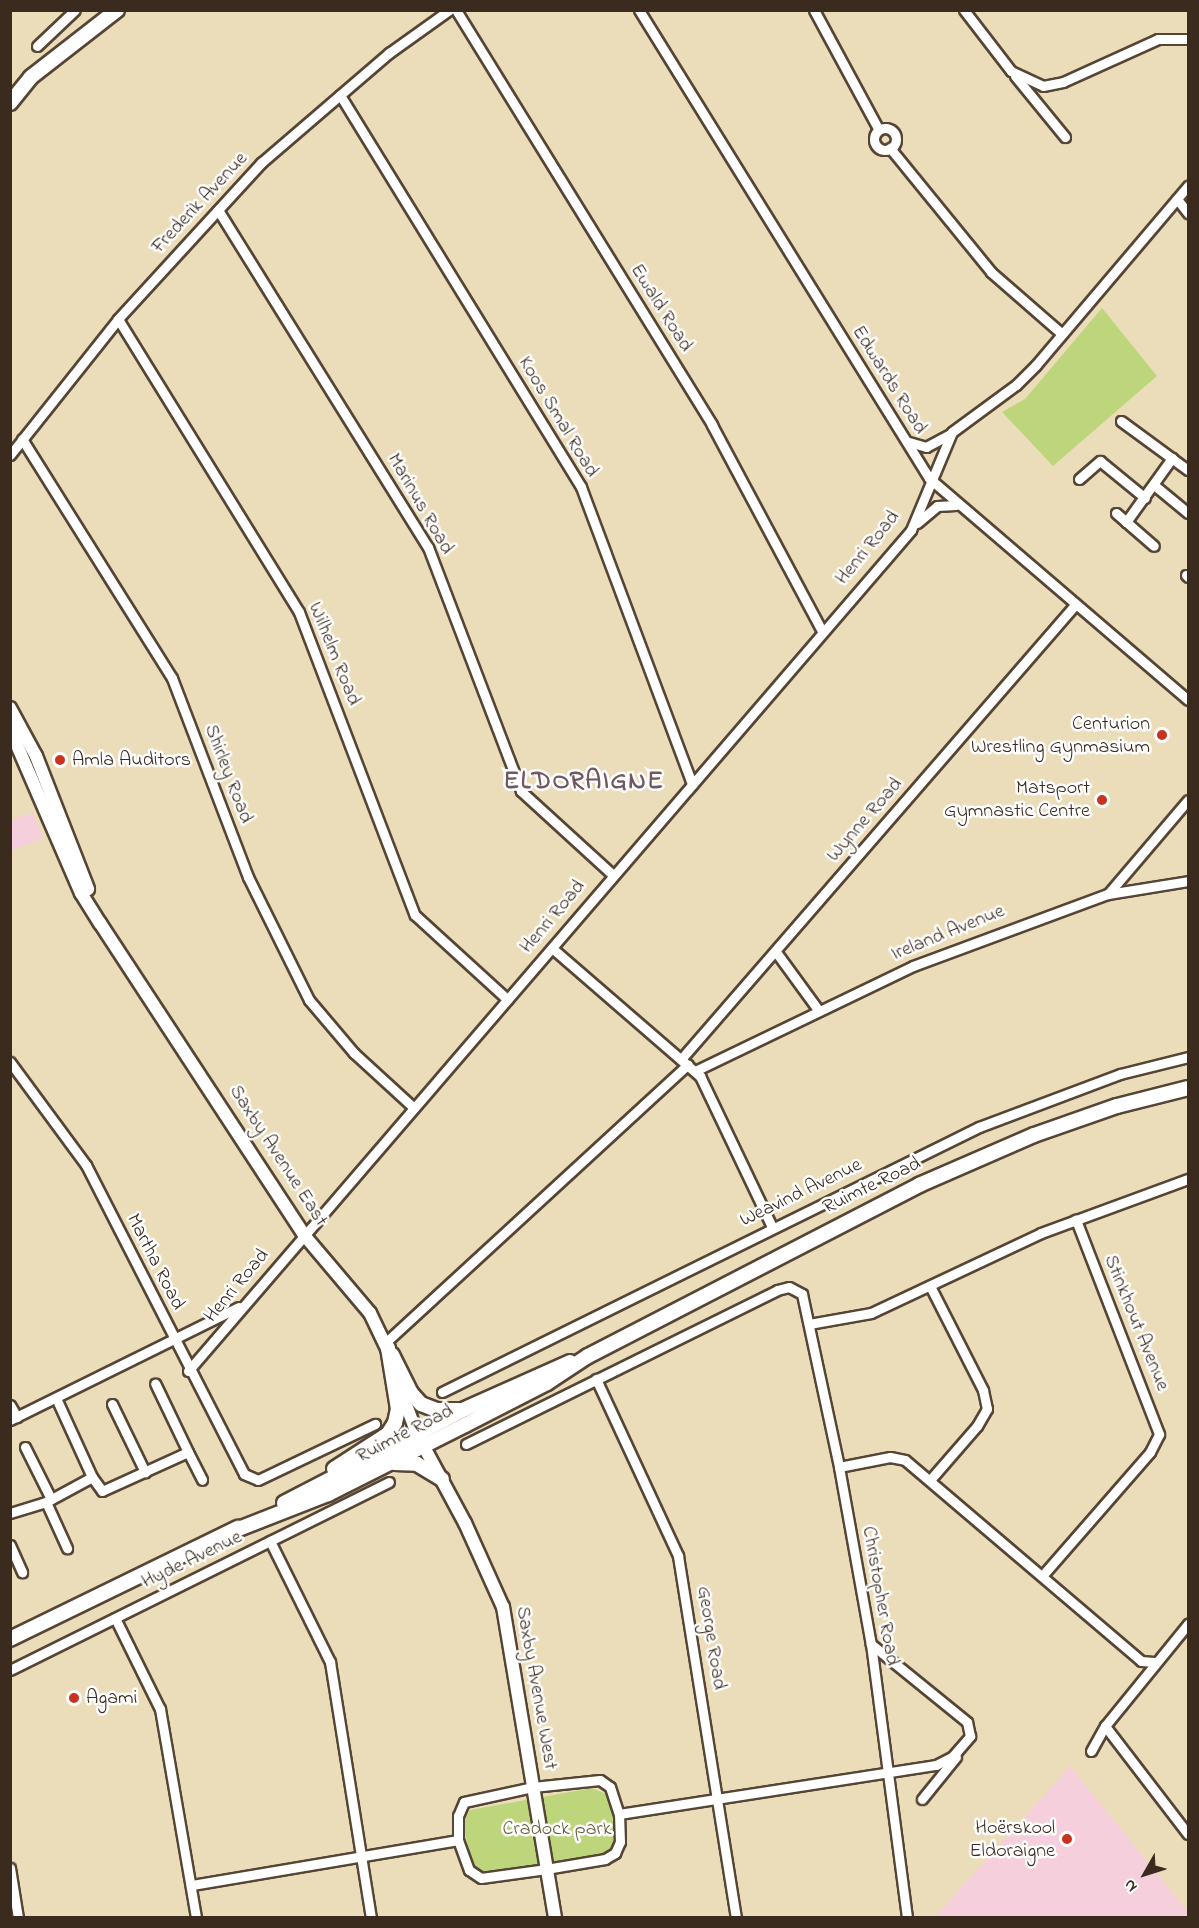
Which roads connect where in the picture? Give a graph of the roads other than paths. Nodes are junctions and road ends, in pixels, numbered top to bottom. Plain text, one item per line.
1 (75, 10) edge
2 (117, 10) edge
3 (449, 10) edge
4 (456, 10) edge
5 (639, 10) edge
6 (814, 10) edge
7 (964, 10) edge
8 (1188, 39) edge
9 (37, 45) dead end
10 (1011, 71) junction
11 (339, 95) junction
12 (10, 103) edge
13 (879, 130) junction
14 (1065, 137) dead end
15 (890, 148) junction
16 (1188, 186) edge
17 (1177, 199) junction
18 (218, 210) junction
19 (1188, 213) edge
20 (118, 319) junction
21 (1062, 334) junction
22 (1121, 421) dead end
23 (952, 432) junction
24 (903, 436) junction
25 (22, 439) junction
26 (10, 455) edge
27 (1172, 458) junction
28 (1188, 470) edge
29 (929, 478) junction
30 (1079, 479) dead end
31 (1154, 485) junction
32 (1144, 498) junction
33 (958, 505) junction
34 (1116, 513) dead end
35 (1188, 513) edge
36 (1126, 522) junction
37 (911, 530) junction
38 (1154, 546) dead end
39 (1075, 605) junction
40 (822, 631) junction
41 (1188, 700) edge
42 (10, 708) edge
43 (10, 729) edge
44 (692, 784) junction
45 (1188, 800) edge
46 (613, 875) junction
47 (1188, 881) edge
48 (1108, 894) junction
49 (90, 905) junction
50 (552, 948) junction
51 (776, 952) junction
52 (507, 999) junction
53 (819, 1011) junction
54 (1188, 1057) edge
55 (10, 1062) edge
56 (689, 1064) junction
57 (1188, 1088) edge
58 (414, 1108) junction
59 (1188, 1179) edge
60 (1076, 1220) junction
61 (772, 1227) junction
62 (304, 1235) junction
63 (930, 1286) junction
64 (244, 1304) junction
65 (809, 1324) junction
66 (173, 1339) junction
67 (387, 1345) junction
68 (588, 1356) junction
69 (188, 1371) junction
70 (596, 1379) junction
71 (155, 1383) dead end
72 (442, 1392) dead end
73 (56, 1398) junction
74 (112, 1404) dead end
75 (10, 1405) edge
76 (465, 1409) junction
77 (14, 1419) edge
78 (375, 1424) dead end
79 (420, 1440) junction
80 (466, 1444) dead end
81 (25, 1447) dead end
82 (188, 1452) junction
83 (380, 1467) junction
84 (839, 1467) junction
85 (145, 1472) junction
86 (92, 1477) junction
87 (442, 1479) junction
88 (202, 1480) dead end
89 (930, 1480) junction
90 (322, 1482) junction
91 (389, 1482) dead end
92 (48, 1501) junction
93 (10, 1513) edge
94 (231, 1532) junction
95 (270, 1541) junction
96 (10, 1545) edge
97 (67, 1548) dead end
98 (22, 1572) dead end
99 (1042, 1576) junction
100 (115, 1618) junction
101 (1188, 1624) edge
102 (10, 1639) edge
103 (871, 1644) junction
104 (1154, 1662) junction
105 (10, 1670) edge
106 (1106, 1726) junction
107 (964, 1746) junction
108 (1091, 1751) dead end
109 (890, 1773) junction
110 (532, 1787) junction
111 (922, 1799) dead end
112 (718, 1801) junction
113 (619, 1814) junction
114 (1188, 1834) edge
115 (458, 1840) junction
116 (360, 1856) junction
117 (10, 1868) edge
118 (546, 1869) junction
119 (192, 1885) junction
120 (18, 1917) edge
121 (196, 1917) edge
122 (371, 1917) edge
123 (555, 1917) edge
124 (736, 1917) edge
125 (907, 1917) edge

1 - 9 street
2 - 12 main road
3 - 11 street, Frederik Avenue
4 - 40 street, Ewald Road
5 - 24 street, Edwards Road
6 - 13 street
7 - 10 street
8 - 10 street
10 - 14 street
11 - 18 street, Frederik Avenue
11 - 44 street, Koos Smal Road
13 - 15 street
13 - 15 street
15 - 21 street
16 - 17 street
17 - 19 street
17 - 21 street
18 - 20 street, Frederik Avenue
18 - 46 street, Marinus Road
20 - 25 street, Frederik Avenue
20 - 52 street, Wilhelm Road
21 - 23 street
22 - 27 street
23 - 24 street
23 - 29 street, Henri Road
24 - 29 street, Edwards Road
25 - 26 street, Frederik Avenue
25 - 58 street, Shirley Road
27 - 28 street
27 - 31 street
29 - 33 street, Edwards Road
29 - 37 street, Henri Road
30 - 32 street
31 - 32 street
31 - 35 street
32 - 36 street
33 - 37 street
33 - 39 street, Edwards Road
34 - 36 street
36 - 38 street
37 - 40 street, Henri Road
39 - 41 street, Edwards Road
39 - 51 street, Wynne Road
40 - 44 street, Henri Road
42 - 49 street, Saxby Avenue East
43 - 49 street, Saxby Avenue East
44 - 46 street, Henri Road
45 - 48 street
46 - 50 street, Henri Road
47 - 48 street, Ireland Avenue
48 - 53 street, Ireland Avenue
49 - 62 street, Saxby Avenue East
50 - 52 street, Henri Road
50 - 56 street
51 - 53 street
51 - 56 street, Wynne Road
52 - 58 street, Henri Road
53 - 56 street, Ireland Avenue
54 - 61 street, Weavind Avenue
55 - 66 street, Martha Road
56 - 61 street
56 - 67 street, Ireland Avenue
57 - 68 main road, Ruimte Road
58 - 62 street, Henri Road
59 - 60 street
60 - 63 street
60 - 99 street, Stinkhout Avenue
61 - 72 street, Weavind Avenue
62 - 64 street, Henri Road
62 - 67 street, Saxby Avenue East
63 - 65 street
63 - 89 street
64 - 66 street
64 - 69 street, Henri Road
65 - 70 street, Christopher Road
65 - 84 street, Christopher Road
66 - 69 street, Martha Road
66 - 73 street
67 - 76 main road
67 - 79 street, Saxby Avenue East
67 - 90 main road
68 - 76 main road, Ruimte Road
68 - 79 main road, Ruimte Road
69 - 78 street, Martha Road
70 - 80 street
70 - 112 street, George Road
71 - 82 street
73 - 77 street
73 - 86 street
74 - 85 street
75 - 77 street
76 - 79 main road, Ruimte Road
79 - 83 main road, Ruimte Road
79 - 87 street, Saxby Avenue West
79 - 90 main road, Ruimte Road
81 - 92 street
82 - 85 street
82 - 88 street
83 - 87 main road
83 - 94 main road, Ruimte Road
84 - 89 street
84 - 103 street, Christopher Road
85 - 86 street
86 - 92 street
87 - 110 street, Saxby Avenue West
89 - 99 street
90 - 94 main road, Ruimte Road
91 - 95 street, Hyde Avenue
92 - 93 street
92 - 97 street
94 - 102 main road, Ruimte Road
95 - 100 street, Hyde Avenue
95 - 116 street
96 - 98 street
99 - 104 street
100 - 105 street, Hyde Avenue
100 - 119 street
101 - 104 street
103 - 107 street
103 - 109 street, Christopher Road
104 - 106 street
106 - 108 street
106 - 114 street
107 - 109 street
107 - 111 street
109 - 112 street
109 - 125 street, Christopher Road
110 - 113 street
110 - 115 street
110 - 118 street, Saxby Avenue West
112 - 113 street
112 - 124 street, George Road
113 - 118 street
115 - 116 street
115 - 118 street
116 - 119 street
116 - 122 street
117 - 120 street
118 - 123 street, Saxby Avenue West
119 - 121 street

